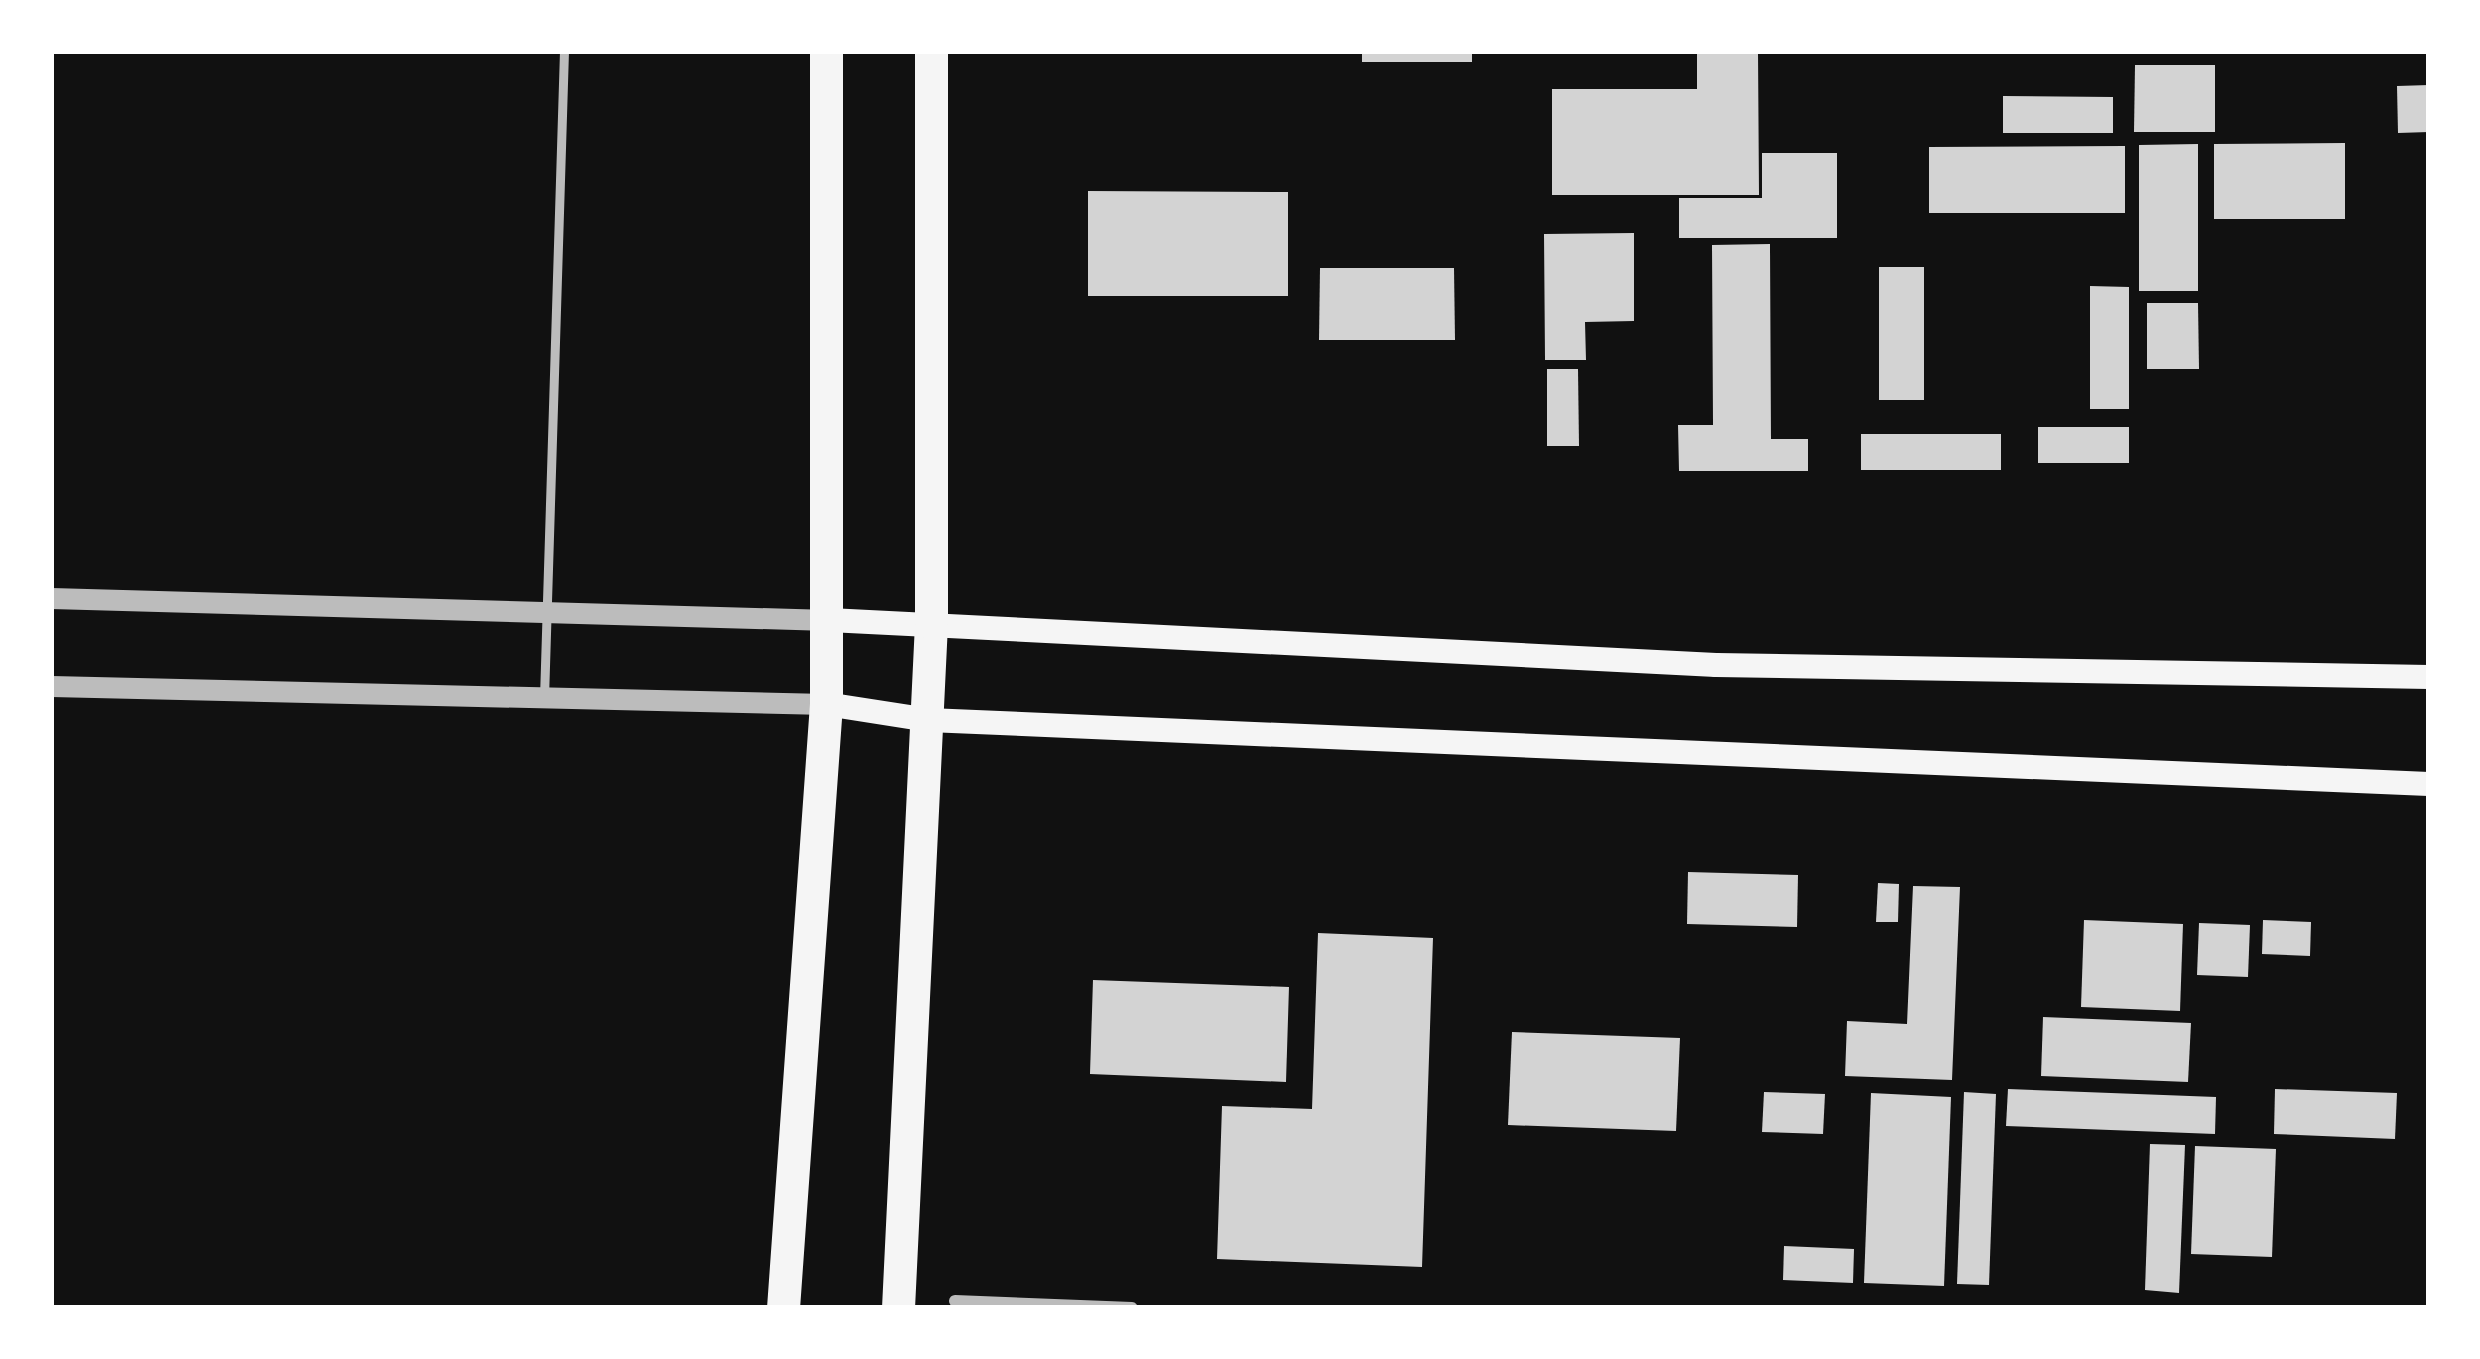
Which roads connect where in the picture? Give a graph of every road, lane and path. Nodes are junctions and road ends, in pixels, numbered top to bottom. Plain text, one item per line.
1 (564, 51) edge
2 (826, 51) edge
3 (931, 51) edge
4 (51, 598) edge
5 (547, 609) junction
6 (829, 620) junction
7 (932, 623) junction
8 (2429, 677) edge
9 (51, 686) edge
10 (544, 698) junction
11 (826, 704) junction
12 (928, 720) junction
13 (2429, 784) edge
14 (955, 1301) dead end
15 (783, 1308) edge
16 (898, 1308) edge
17 (1132, 1308) edge

1 - 5 lane
2 - 6 highway
3 - 7 highway
4 - 5 street
5 - 6 street
5 - 10 lane
6 - 7 main road
6 - 11 highway
7 - 8 main road
7 - 12 highway
9 - 10 street
10 - 11 street
11 - 12 main road
11 - 15 highway
12 - 13 main road
12 - 16 highway
14 - 17 street

